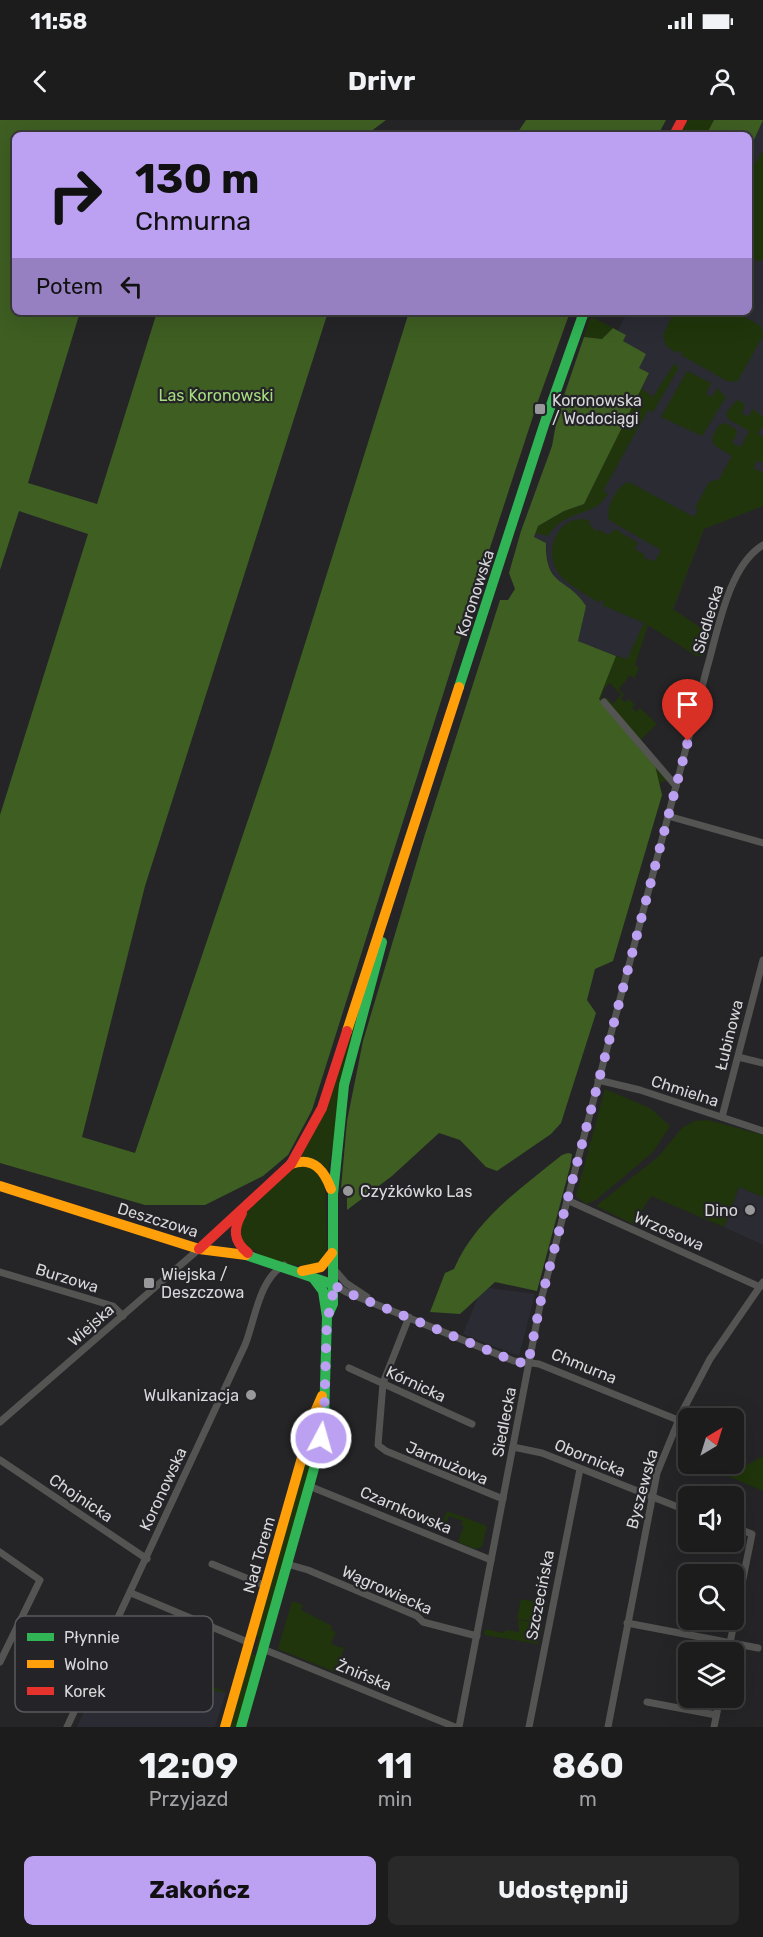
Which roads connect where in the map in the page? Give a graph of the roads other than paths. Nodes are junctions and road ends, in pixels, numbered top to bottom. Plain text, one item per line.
1 (583, 315) edge
2 (763, 545) edge
3 (604, 702) dead end
4 (676, 786) junction
5 (668, 816) junction
6 (763, 843) edge
7 (396, 883) junction
8 (763, 960) edge
9 (761, 973) edge
10 (738, 1057) junction
11 (763, 1064) edge
12 (598, 1080) junction
13 (722, 1117) junction
14 (763, 1131) edge
15 (291, 1164) junction
16 (0, 1186) edge
17 (333, 1194) junction
18 (567, 1200) junction
19 (246, 1208) junction
20 (199, 1249) junction
21 (332, 1252) junction
22 (250, 1254) junction
23 (284, 1265) junction
24 (332, 1267) junction
25 (0, 1272) edge
26 (304, 1273) junction
27 (332, 1284) junction
28 (761, 1284) edge
29 (377, 1304) junction
30 (123, 1316) junction
31 (327, 1317) junction
32 (409, 1317) junction
33 (528, 1364) junction
34 (349, 1368) dead end
35 (383, 1383) junction
36 (324, 1393) junction
37 (684, 1408) edge
38 (678, 1420) joint
39 (0, 1422) edge
40 (472, 1424) dead end
41 (513, 1447) junction
42 (371, 1448) dead end
43 (381, 1448) junction
44 (0, 1460) edge
45 (580, 1469) junction
46 (309, 1486) junction
47 (652, 1497) junction
48 (503, 1499) junction
49 (678, 1507) edge
50 (744, 1531) edge
51 (0, 1552) edge
52 (147, 1559) junction
53 (491, 1560) junction
54 (213, 1564) dead end
55 (287, 1564) junction
56 (266, 1586) junction
57 (131, 1593) junction
58 (22, 1616) edge
59 (120, 1616) edge
60 (186, 1616) edge
61 (627, 1623) junction
62 (213, 1627) edge
63 (15, 1631) edge
64 (477, 1636) junction
65 (730, 1642) joint
66 (250, 1643) junction
67 (744, 1645) edge
68 (758, 1648) dead end
69 (263, 1649) junction
70 (0, 1662) edge
71 (647, 1702) dead end
72 (718, 1708) edge
73 (74, 1712) edge
74 (716, 1715) junction
75 (67, 1727) edge
76 (225, 1727) edge
77 (241, 1727) edge
78 (457, 1727) edge
79 (529, 1727) edge
80 (608, 1727) edge
81 (714, 1727) edge

1 - 7 main road, Koronowska
2 - 4 street, Siedlecka
3 - 4 street
4 - 5 street, Siedlecka
5 - 6 street
5 - 12 street, Siedlecka
7 - 15 main road, Koronowska
7 - 17 main road, Koronowska
8 - 9 street, Łubinowa
9 - 10 street, Łubinowa
10 - 11 street
10 - 13 street, Łubinowa
12 - 13 street, Chmielna
12 - 18 street, Siedlecka
13 - 14 street, Chmielna
15 - 17 main road
15 - 19 main road, Koronowska
16 - 20 main road, Deszczowa
17 - 21 main road, Koronowska
18 - 28 street, Wrzosowa
18 - 33 street, Siedlecka
19 - 20 main road, Koronowska
19 - 22 main road
20 - 22 main road, Deszczowa
20 - 30 street, Wiejska
21 - 24 main road, Koronowska
21 - 26 main road
22 - 23 main road, Deszczowa
23 - 26 main road, Deszczowa
23 - 52 street, Koronowska
24 - 27 main road, Koronowska
24 - 29 street, Chmurna
25 - 30 street, Burzowa
26 - 27 main road, Chmurna
26 - 31 main road, Nad Torem
27 - 29 street, Chmurna
27 - 31 main road, Nad Torem
28 - 37 street, Byszewska
29 - 32 street, Chmurna
30 - 39 street, Wiejska
31 - 36 main road, Nad Torem
32 - 33 street, Chmurna
32 - 35 street, Jarmużowa
33 - 38 street, Chmurna
33 - 41 street, Siedlecka
34 - 35 street, Kórnicka
35 - 40 street, Kórnicka
35 - 43 street, Jarmużowa
36 - 46 main road, Nad Torem
36 - 56 main road, Nad Torem
38 - 47 street, Byszewska
41 - 45 street, Obornicka
41 - 48 street, Siedlecka
42 - 43 street, Jarmużowa
43 - 48 street, Jarmużowa
44 - 52 street, Chojnicka
45 - 47 street, Obornicka
45 - 79 street, Szczecińska
46 - 53 street, Czarnkowska
46 - 55 main road, Nad Torem
47 - 49 street, Obornicka
47 - 61 street, Byszewska
48 - 53 street, Siedlecka
50 - 65 street
51 - 58 street
52 - 57 street, Koronowska
53 - 64 street, Siedlecka
54 - 56 street
55 - 64 street, Wągrowiecka
55 - 69 main road, Nad Torem
56 - 66 main road, Nad Torem
57 - 59 street, Koronowska
57 - 60 street
61 - 65 street
61 - 80 street, Byszewska
62 - 66 street
63 - 70 street
64 - 78 street, Siedlecka
66 - 76 main road, Nad Torem
67 - 68 street
69 - 77 main road, Nad Torem
69 - 78 street, Żnińska
71 - 74 street
72 - 74 street
73 - 75 street, Koronowska
74 - 81 street

